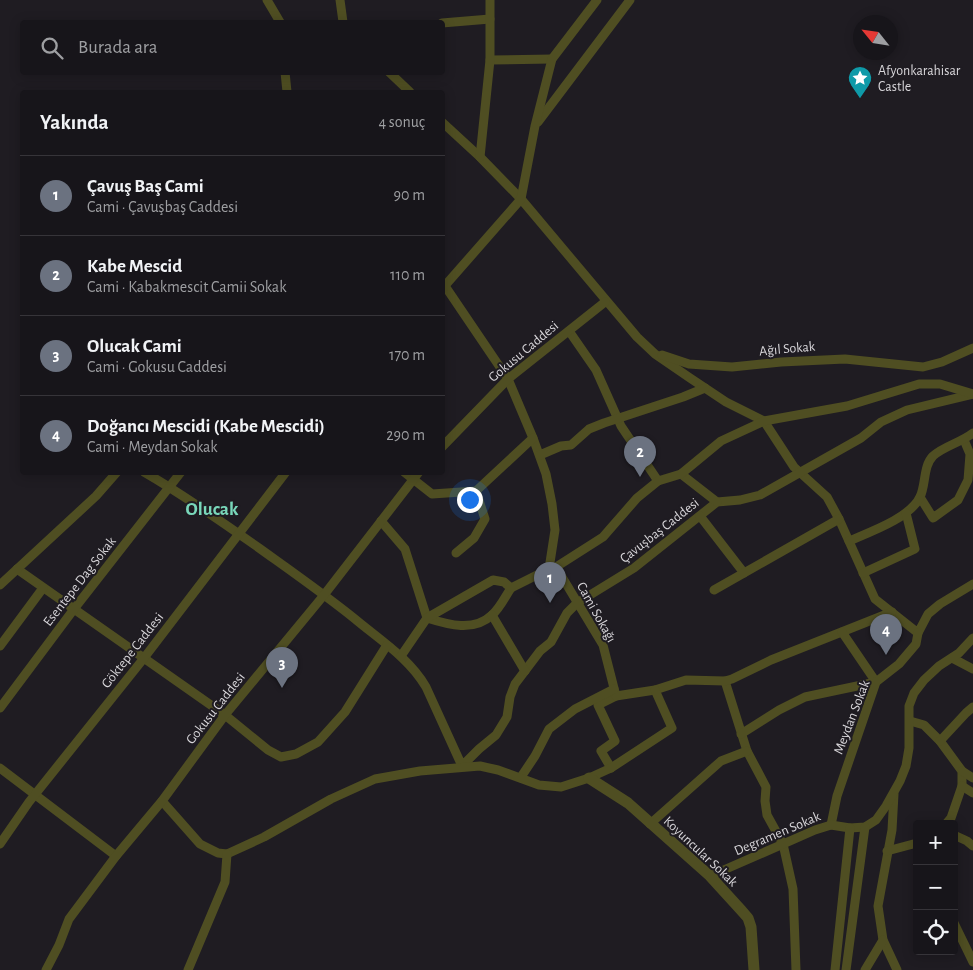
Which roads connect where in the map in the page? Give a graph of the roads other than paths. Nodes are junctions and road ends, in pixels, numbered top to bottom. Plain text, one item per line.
1 (267, 0) edge
2 (340, 0) edge
3 (490, 0) edge
4 (598, 0) edge
5 (630, 0) edge
6 (490, 19) junction
7 (279, 20) edge
8 (343, 20) edge
9 (445, 23) edge
10 (552, 59) junction
11 (490, 60) junction
12 (285, 75) edge
13 (392, 75) edge
14 (287, 90) edge
15 (408, 90) edge
16 (445, 125) edge
17 (535, 126) junction
18 (480, 157) junction
19 (521, 199) junction
20 (445, 285) edge
21 (445, 287) edge
22 (606, 302) junction
23 (569, 331) junction
24 (973, 348) edge
25 (655, 354) junction
26 (923, 366) junction
27 (508, 379) junction
28 (926, 384) junction
29 (705, 388) junction
30 (973, 394) edge
31 (618, 418) junction
32 (764, 421) junction
33 (973, 434) edge
34 (533, 438) junction
35 (964, 440) junction
36 (445, 444) edge
37 (540, 455) junction
38 (800, 473) junction
39 (681, 474) junction
40 (114, 475) edge
41 (149, 475) edge
42 (180, 475) edge
43 (284, 475) edge
44 (416, 476) edge
45 (658, 482) junction
46 (170, 487) junction
47 (476, 491) junction
48 (920, 497) junction
49 (717, 502) junction
50 (906, 513) junction
51 (700, 516) junction
52 (839, 518) junction
53 (381, 521) junction
54 (239, 534) junction
55 (849, 541) junction
56 (456, 553) dead end
57 (17, 568) junction
58 (553, 568) junction
59 (744, 573) junction
60 (863, 573) junction
61 (973, 584) edge
62 (0, 585) edge
63 (43, 588) junction
64 (511, 588) junction
65 (714, 590) dead end
66 (324, 595) junction
67 (577, 603) junction
68 (74, 610) junction
69 (892, 612) junction
70 (492, 615) junction
71 (428, 618) junction
72 (842, 632) junction
73 (918, 633) junction
74 (973, 638) edge
75 (387, 645) junction
76 (0, 646) edge
77 (400, 656) junction
78 (144, 658) junction
79 (952, 658) junction
80 (973, 669) edge
81 (525, 671) junction
82 (725, 680) junction
83 (876, 682) junction
84 (655, 690) junction
85 (615, 692) junction
86 (973, 707) edge
87 (0, 708) edge
88 (225, 715) junction
89 (910, 721) junction
90 (741, 734) junction
91 (940, 740) junction
92 (747, 751) junction
93 (462, 766) junction
94 (0, 768) edge
95 (611, 768) junction
96 (962, 771) junction
97 (521, 778) junction
98 (589, 778) junction
99 (973, 778) edge
100 (962, 786) junction
101 (894, 792) junction
102 (973, 793) edge
103 (35, 795) junction
104 (162, 801) junction
105 (949, 820) edge
106 (650, 824) junction
107 (831, 825) junction
108 (865, 827) junction
109 (850, 828) junction
110 (958, 837) edge
111 (0, 844) edge
112 (783, 844) junction
113 (913, 845) edge
114 (973, 846) edge
115 (887, 851) junction
116 (227, 854) junction
117 (116, 856) junction
118 (710, 876) junction
119 (958, 931) edge
120 (883, 940) junction
121 (973, 962) edge
122 (46, 970) edge
123 (188, 970) edge
124 (754, 970) edge
125 (796, 970) edge
126 (835, 970) edge
127 (846, 970) edge
128 (865, 970) edge
129 (897, 970) edge

1 - 7 street
2 - 8 street
3 - 6 street
4 - 10 street
5 - 17 street
6 - 9 street
6 - 11 street
10 - 11 street
10 - 17 street
11 - 18 street
12 - 14 street
13 - 15 street
16 - 18 street
17 - 19 street
18 - 19 street
19 - 20 street
19 - 22 street
21 - 27 street
22 - 23 street, Gokusu Caddesi
22 - 25 street
23 - 27 street, Gokusu Caddesi
23 - 31 street
24 - 26 street, Ağıl Sokak
25 - 26 street, Ağıl Sokak
25 - 29 street
26 - 28 street
27 - 34 street
27 - 36 street, Gokusu Caddesi
28 - 30 street
28 - 32 street
29 - 31 street
29 - 32 street
30 - 38 street, Çavuşbaş Caddesi
31 - 37 street
31 - 45 street
32 - 38 street
32 - 39 street
33 - 35 street
34 - 37 street
34 - 47 street
35 - 48 street
35 - 48 street
37 - 58 street
38 - 49 street, Çavuşbaş Caddesi
38 - 52 street
39 - 45 street
39 - 49 street
40 - 57 street
41 - 46 street
42 - 46 street, Esentepe Dag Sokak
43 - 54 street, Göktepe Caddesi
44 - 47 street
44 - 53 street, Gokusu Caddesi
45 - 58 street
46 - 54 street
46 - 68 street, Esentepe Dag Sokak
47 - 56 street
48 - 50 street
49 - 51 street, Çavuşbaş Caddesi
50 - 55 street
50 - 60 street
51 - 59 street
51 - 67 street, Çavuşbaş Caddesi
52 - 55 street
52 - 59 street
53 - 66 street, Gokusu Caddesi
53 - 71 street
54 - 66 street
54 - 78 street, Göktepe Caddesi
55 - 60 street
57 - 62 street
57 - 63 street
58 - 64 street
58 - 67 street, Cami Sokağı
59 - 65 street
60 - 69 street
61 - 73 street, Meydan Sokak
63 - 68 street
63 - 76 street
64 - 70 street
64 - 71 street
66 - 75 street
66 - 88 street, Gokusu Caddesi
67 - 81 street, Çavuşbaş Caddesi
67 - 85 street, Cami Sokağı
68 - 78 street
68 - 87 street, Esentepe Dag Sokak
69 - 72 street
69 - 73 street
70 - 71 street
70 - 81 street
71 - 77 street
72 - 82 street
72 - 83 street
73 - 83 street, Meydan Sokak
74 - 79 street
75 - 77 street
75 - 88 street
77 - 93 street
78 - 88 street
78 - 103 street, Göktepe Caddesi
79 - 80 street
79 - 89 street
81 - 93 street, Çavuşbaş Caddesi
82 - 84 street
82 - 90 street
83 - 90 street
83 - 107 street, Meydan Sokak
84 - 85 street
84 - 95 street
85 - 95 street
85 - 97 street
86 - 91 street
88 - 104 street, Gokusu Caddesi
89 - 91 street
89 - 101 street
90 - 92 street
91 - 96 street
92 - 106 street
92 - 112 street
93 - 97 street
93 - 116 street
94 - 103 street
95 - 98 street
96 - 99 street
96 - 100 street
97 - 98 street
98 - 106 street, Koyuncular Sokak
100 - 102 street
100 - 105 street
101 - 108 street
101 - 115 street
103 - 111 street, Göktepe Caddesi
103 - 117 street
104 - 116 street
104 - 117 street, Gokusu Caddesi
106 - 118 street, Koyuncular Sokak
107 - 109 street, Degramen Sokak
107 - 112 street, Degramen Sokak
108 - 109 street, Degramen Sokak
108 - 127 street
109 - 126 street
110 - 114 street
112 - 118 street, Degramen Sokak
112 - 125 street
113 - 115 street
115 - 120 street
116 - 123 street
117 - 122 street, Gokusu Caddesi
118 - 124 street, Koyuncular Sokak
119 - 121 street
120 - 128 street
120 - 129 street

